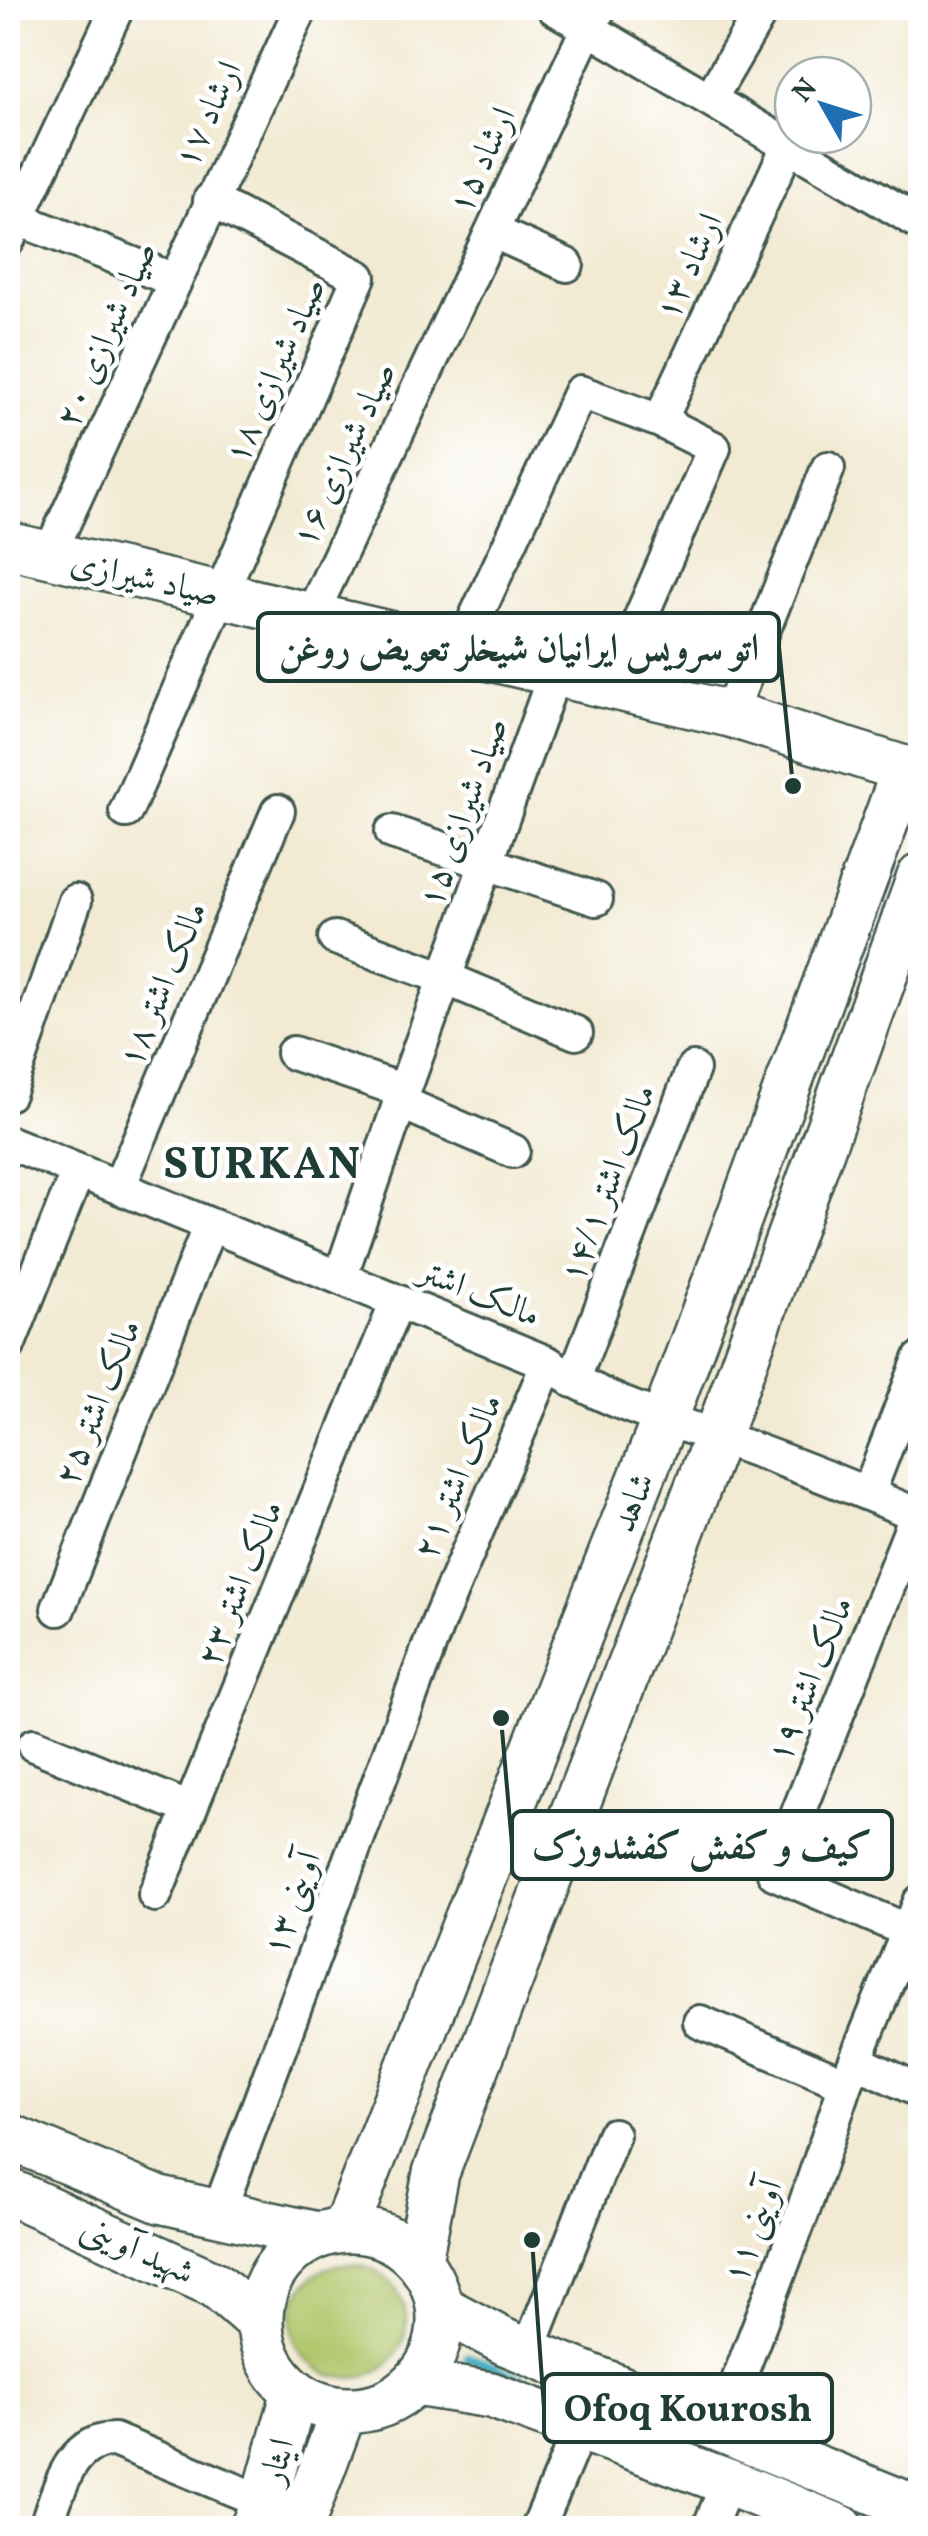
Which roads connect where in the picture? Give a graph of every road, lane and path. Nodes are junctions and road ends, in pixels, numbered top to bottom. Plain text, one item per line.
1 (117, 8) edge
2 (301, 8) edge
3 (554, 8) edge
4 (763, 8) edge
5 (594, 18) edge
6 (710, 99) junction
7 (773, 135) edge
8 (784, 155) edge
9 (807, 155) edge
10 (210, 200) junction
11 (920, 223) edge
12 (13, 230) edge
13 (492, 231) junction
14 (566, 265) dead end
15 (174, 280) junction
16 (447, 326) joint
17 (660, 421) junction
18 (828, 468) dead end
19 (28, 550) edge
20 (218, 594) junction
21 (312, 616) junction
22 (460, 651) junction
23 (556, 674) junction
24 (611, 686) junction
25 (730, 714) junction
26 (913, 771) edge
27 (126, 811) dead end
28 (278, 811) dead end
29 (392, 832) dead end
30 (486, 864) junction
31 (920, 878) edge
32 (596, 898) dead end
33 (75, 901) dead end
34 (335, 938) dead end
35 (445, 978) junction
36 (576, 1034) dead end
37 (293, 1053) dead end
38 (694, 1069) dead end
39 (8, 1094) edge
40 (402, 1096) junction
41 (8, 1142) edge
42 (514, 1151) dead end
43 (78, 1170) junction
44 (119, 1188) junction
45 (210, 1225) junction
46 (340, 1278) junction
47 (397, 1302) junction
48 (8, 1346) edge
49 (920, 1359) edge
50 (561, 1372) junction
51 (664, 1421) junction
52 (717, 1436) junction
53 (868, 1494) junction
54 (919, 1515) edge
55 (58, 1610) dead end
56 (438, 1620) joint
57 (34, 1745) dead end
58 (190, 1810) junction
59 (155, 1895) dead end
60 (917, 1923) edge
61 (700, 2022) dead end
62 (851, 2072) junction
63 (920, 2090) edge
64 (8, 2136) edge
65 (613, 2136) dead end
66 (8, 2191) edge
67 (218, 2214) junction
68 (331, 2232) junction
69 (419, 2260) junction
70 (441, 2308) junction
71 (260, 2322) junction
72 (528, 2352) junction
73 (416, 2383) junction
74 (295, 2392) junction
75 (344, 2410) junction
76 (581, 2426) junction
77 (720, 2428) junction
78 (728, 2482) junction
79 (920, 2510) edge
80 (259, 2515) edge
81 (44, 2528) edge
82 (300, 2528) edge
83 (538, 2528) edge
84 (709, 2528) edge
85 (841, 2528) edge

1 - 12 street
2 - 10 street, ارشاد ۱۷
3 - 5 street
4 - 6 street
5 - 6 street
5 - 13 street, ارشاد ۱۵
6 - 7 street
8 - 17 street, ارشاد ۱۳
9 - 11 street
10 - 15 street, صیاد شیرازی ۲۰
10 - 20 street, صیاد شیرازی ۱۸
12 - 15 street
13 - 14 street
13 - 16 street, ارشاد ۱۵
15 - 19 street, صیاد شیرازی ۲۰
16 - 21 street, صیاد شیرازی ۱۶
17 - 22 street
17 - 24 street
18 - 25 street
19 - 20 street, صیاد شیرازی
20 - 21 street, صیاد شیرازی
20 - 27 street
21 - 22 street, صیاد شیرازی
22 - 23 street, صیاد شیرازی
23 - 24 street, صیاد شیرازی
23 - 30 street, صیاد شیرازی ۱۵
24 - 25 street, صیاد شیرازی
25 - 26 street, صیاد شیرازی
26 - 51 street, شاهد
28 - 44 street, مالک اشتر ۱۸
29 - 30 street
30 - 32 street
30 - 35 street, صیاد شیرازی ۱۵
31 - 52 street, شاهد
33 - 39 street
34 - 35 street
35 - 36 street
35 - 40 street, صیاد شیرازی ۱۵
37 - 40 street
38 - 50 street, مالک اشتر ۱۴/۱
40 - 42 street
40 - 46 street, صیاد شیرازی ۱۵
41 - 43 street, مالک اشتر
43 - 44 street, مالک اشتر
43 - 48 street
44 - 45 street, مالک اشتر
45 - 46 street, مالک اشتر
45 - 55 street, مالک اشتر ۲۵
46 - 47 street, مالک اشتر
47 - 50 street, مالک اشتر
47 - 58 street, مالک اشتر ۲۳
49 - 53 street
50 - 51 street, مالک اشتر
50 - 56 street, مالک اشتر ۲۱
51 - 52 street, مالک اشتر
51 - 68 street, شاهد
52 - 53 street, مالک اشتر
52 - 69 street, شاهد
53 - 54 street, مالک اشتر
54 - 60 street, مالک اشتر ۱۹
56 - 67 street, آوینی ۱۳
57 - 58 street
58 - 59 street, مالک اشتر ۲۳
60 - 62 street, ۱۱ آوینی
61 - 62 street
62 - 63 street
62 - 77 street, ۱۱ آوینی
64 - 67 street
65 - 72 street
66 - 71 street, شهید آوینی
67 - 68 street
68 - 69 street
68 - 71 street
69 - 70 street
70 - 72 street
70 - 73 street
71 - 74 street
72 - 77 street
73 - 75 street
73 - 76 street
74 - 75 street
74 - 80 street, ایثار
75 - 82 street, ایثار
76 - 78 street
76 - 83 street
77 - 79 street
78 - 84 street
78 - 85 street
80 - 81 street

